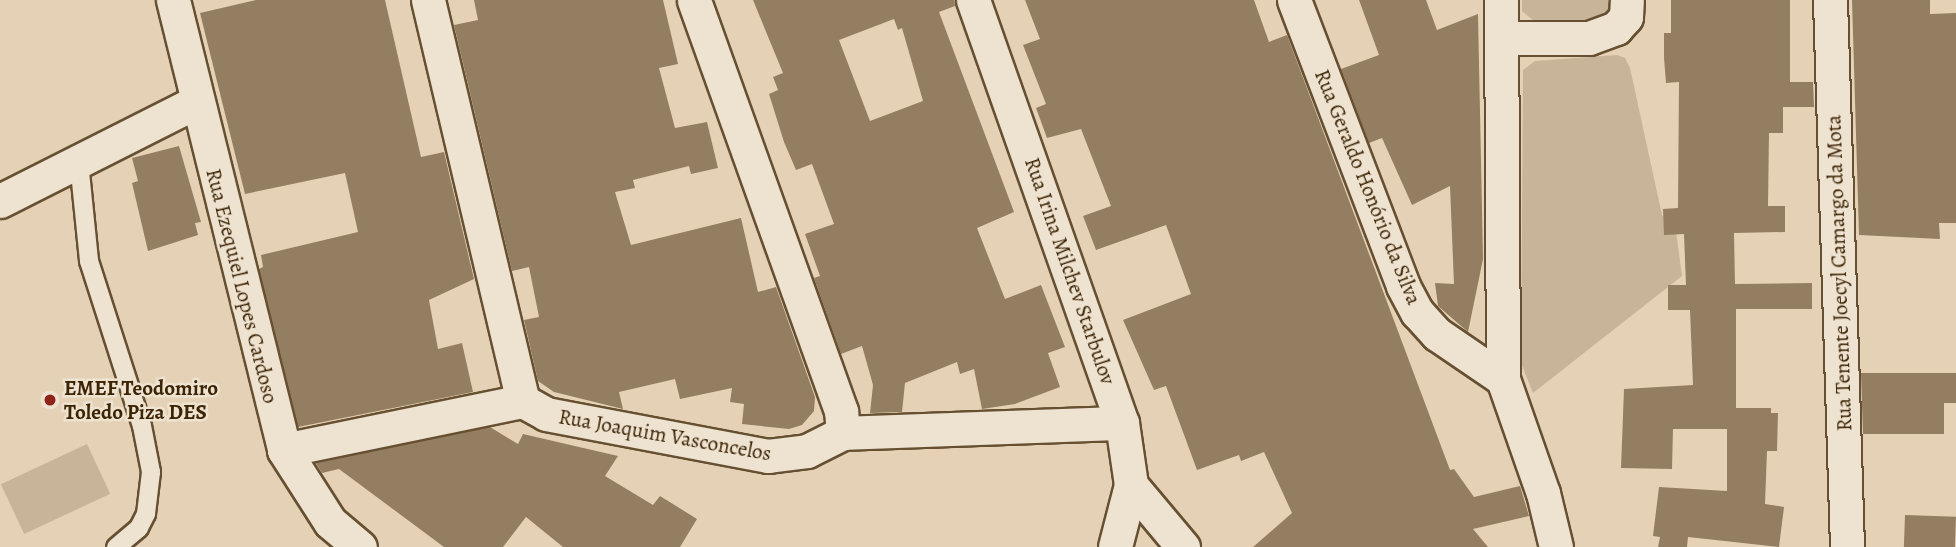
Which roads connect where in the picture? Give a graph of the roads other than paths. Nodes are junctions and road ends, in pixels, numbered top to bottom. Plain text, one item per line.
1 (173, 0) edge
2 (428, 0) edge
3 (694, 0) edge
4 (973, 0) edge
5 (1294, 0) edge
6 (1501, 0) edge
7 (1627, 0) edge
8 (1830, 0) edge
9 (1502, 38) junction
10 (196, 102) junction
11 (79, 162) junction
12 (0, 201) edge
13 (1503, 380) junction
14 (523, 401) junction
15 (1122, 423) junction
16 (843, 433) junction
17 (284, 450) junction
18 (1130, 485) junction
19 (116, 547) edge
20 (360, 547) edge
21 (1115, 547) edge
22 (1183, 547) edge
23 (1556, 547) edge
24 (1847, 547) edge

1 - 10 street, Rua Ezequiel Lopes Cardoso
2 - 14 street
3 - 16 street
4 - 15 street, Rua Irina Milchev Starbulov
5 - 13 street, Rua Geraldo Honório da Silva
6 - 9 street
7 - 9 street
8 - 24 street, Rua Tenente Joecyl Camargo da Mota
9 - 13 street
10 - 11 street
10 - 17 street, Rua Ezequiel Lopes Cardoso
11 - 12 street
11 - 19 lane
13 - 23 street
14 - 16 street, Rua Joaquim Vasconcelos
14 - 17 street
15 - 16 street
15 - 18 street, Rua Irina Milchev Starbulov
17 - 20 street, Rua Ezequiel Lopes Cardoso
18 - 21 street, Rua Irina Milchev Starbulov
18 - 22 street

